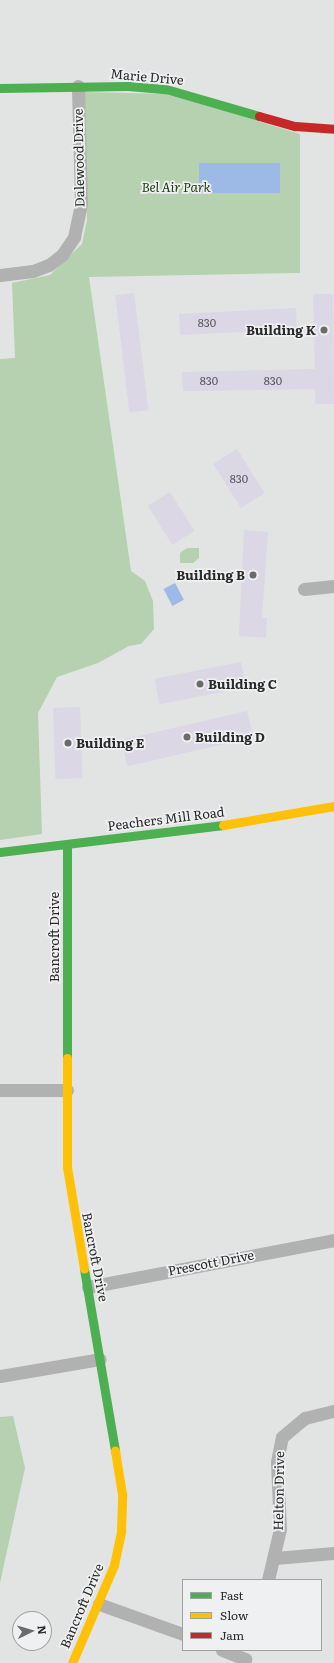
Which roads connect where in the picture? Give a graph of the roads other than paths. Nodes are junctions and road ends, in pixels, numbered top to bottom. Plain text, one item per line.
1 (78, 86) junction
2 (0, 88) edge
3 (334, 129) edge
4 (0, 275) edge
5 (334, 586) edge
6 (304, 590) dead end
7 (334, 806) edge
8 (67, 845) junction
9 (0, 852) edge
10 (0, 1090) edge
11 (68, 1090) junction
12 (334, 1240) edge
13 (88, 1287) junction
14 (100, 1359) junction
15 (0, 1376) edge
16 (334, 1411) edge
17 (334, 1553) edge
18 (275, 1558) junction
19 (268, 1579) edge
20 (99, 1604) junction
21 (182, 1634) edge
22 (225, 1651) edge
23 (245, 1657) edge
24 (72, 1663) edge

1 - 2 street, Marie Drive
1 - 3 street, Marie Drive
1 - 4 street, Dalewood Drive
5 - 6 street
7 - 8 street, Peachers Mill Road
8 - 9 street, Peachers Mill Road
8 - 11 street, Bancroft Drive
10 - 11 street
11 - 13 street, Bancroft Drive
12 - 13 street, Prescott Drive
13 - 14 street, Bancroft Drive
14 - 15 street
14 - 20 street, Bancroft Drive
16 - 18 street, Helton Drive
17 - 18 street
18 - 19 street, Helton Drive
20 - 21 street
20 - 24 street, Bancroft Drive
22 - 23 street

